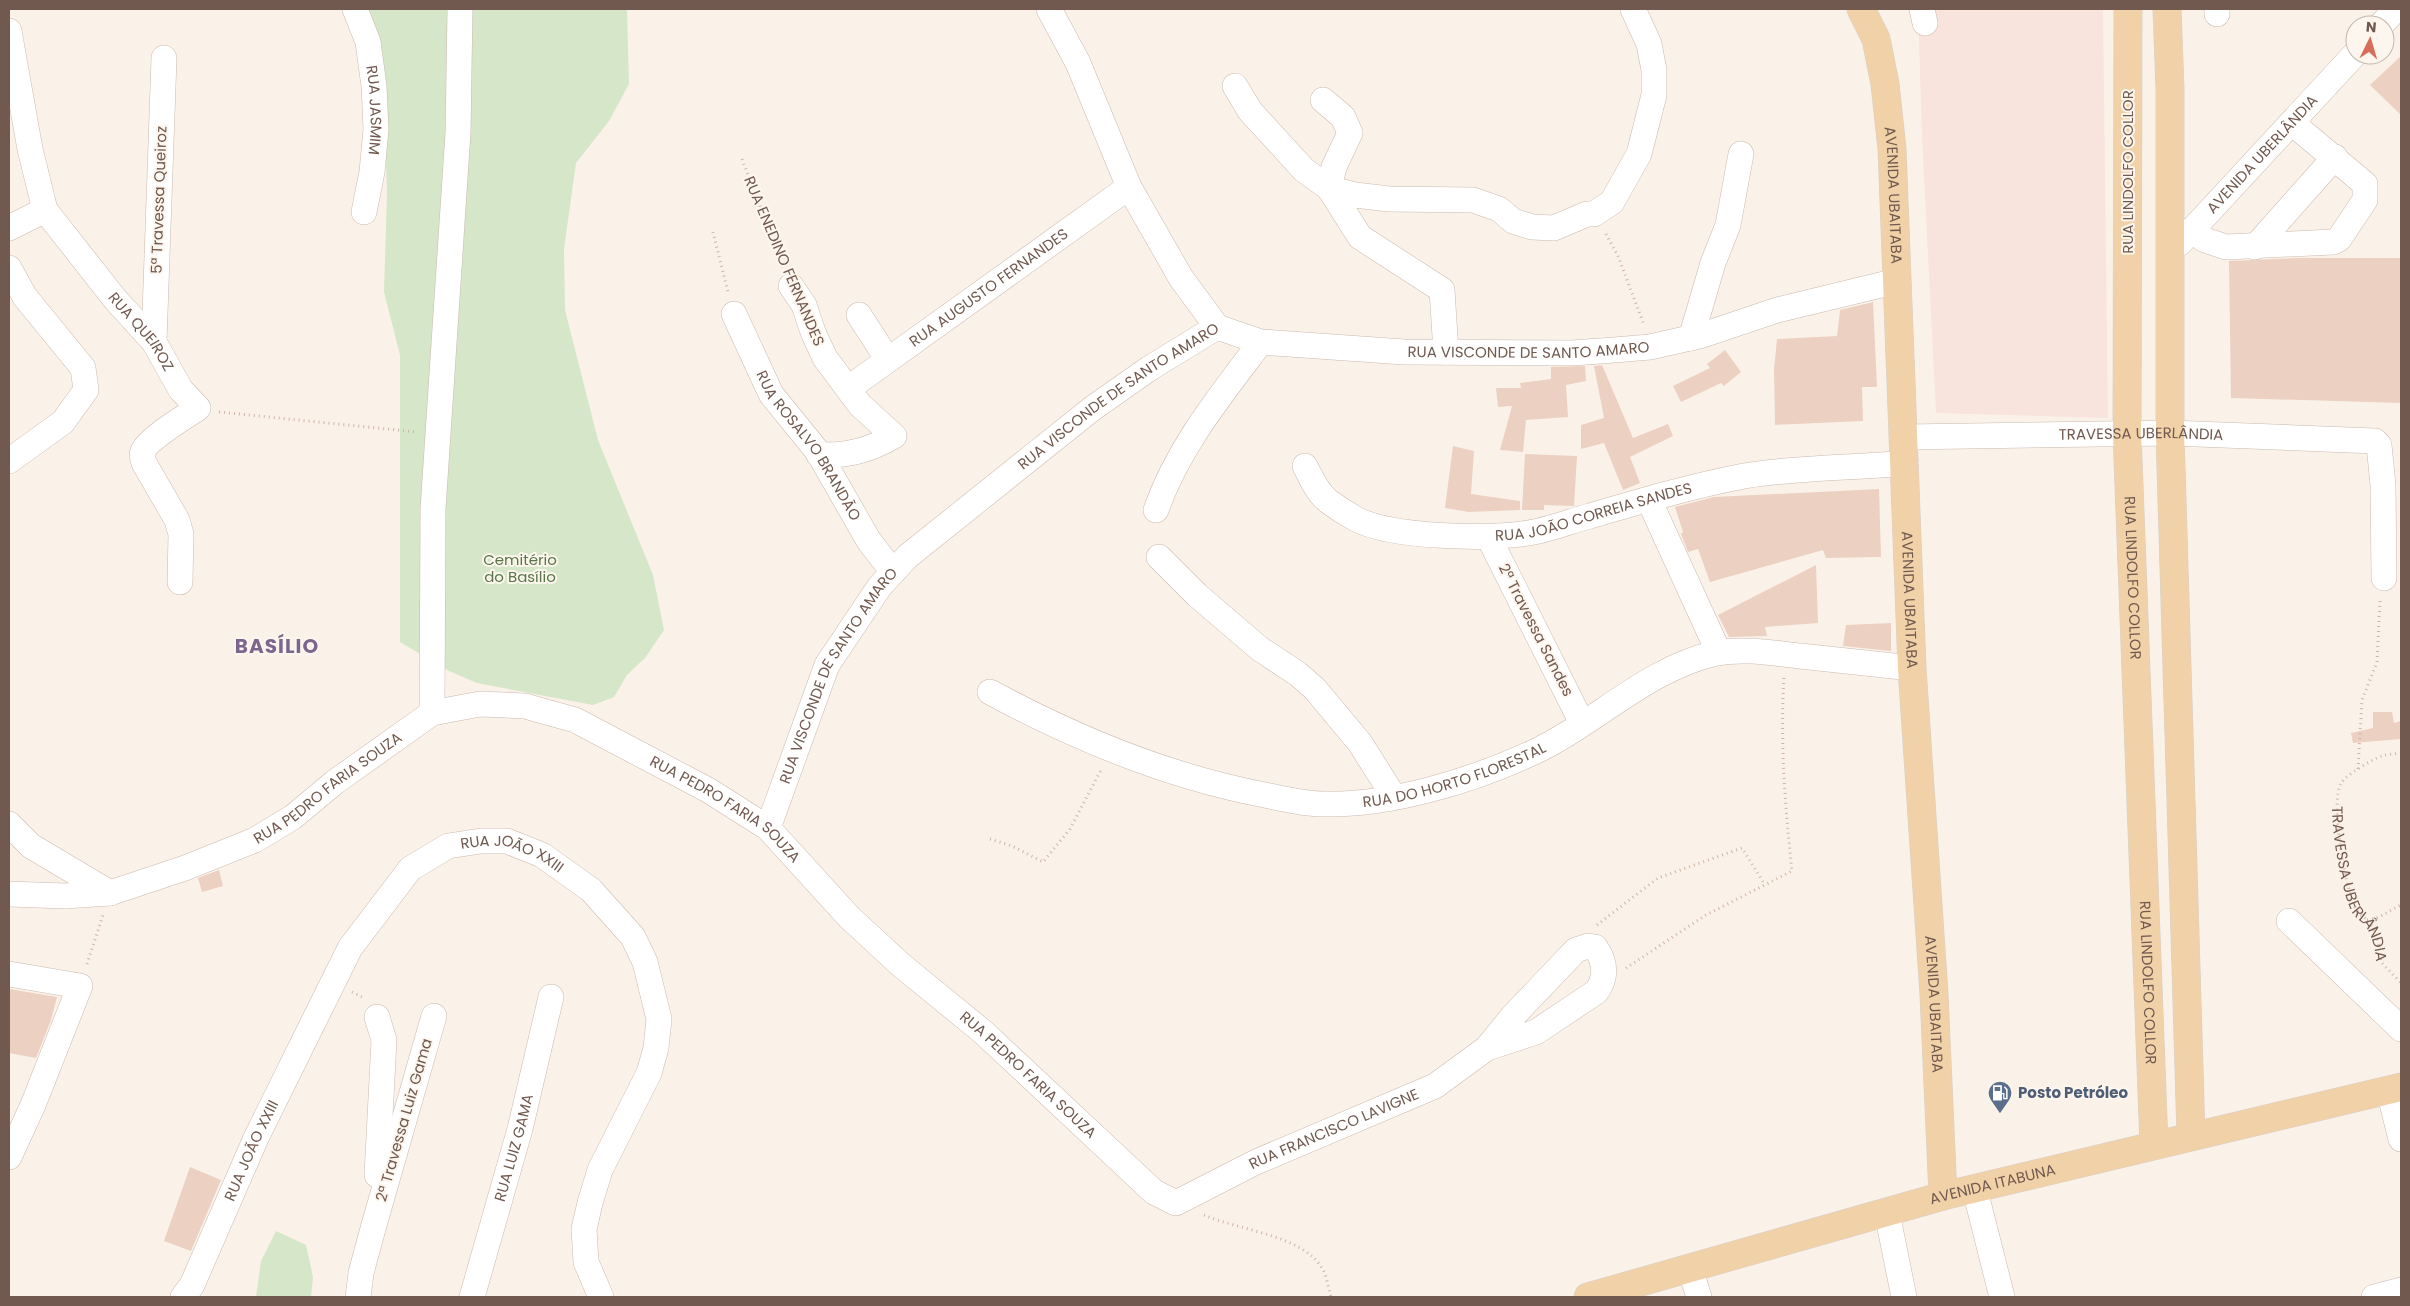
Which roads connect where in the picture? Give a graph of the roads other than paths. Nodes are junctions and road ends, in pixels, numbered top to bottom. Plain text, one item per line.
1 (355, 9) edge
2 (460, 9) edge
3 (1049, 9) edge
4 (1633, 9) edge
5 (1861, 9) edge
6 (2128, 9) edge
7 (2167, 9) edge
8 (9, 31) edge
9 (164, 58) dead end
10 (2345, 65) edge
11 (1235, 86) dead end
12 (1322, 100) dead end
13 (2292, 123) junction
14 (1742, 154) dead end
15 (2335, 157) junction
16 (1129, 188) junction
17 (1329, 188) junction
18 (45, 210) junction
19 (364, 212) dead end
20 (9, 228) edge
21 (2191, 230) junction
22 (2256, 247) junction
23 (2171, 254) junction
24 (9, 268) edge
25 (1897, 281) junction
26 (791, 286) road end
27 (734, 314) road end
28 (859, 315) dead end
29 (1217, 327) junction
30 (1691, 338) junction
31 (154, 342) junction
32 (1261, 342) junction
33 (1446, 352) junction
34 (888, 360) junction
35 (849, 388) junction
36 (2128, 433) junction
37 (2170, 433) junction
38 (2378, 443) junction
39 (1905, 450) junction
40 (819, 454) junction
41 (9, 460) edge
42 (1305, 466) dead end
43 (2401, 494) edge
44 (1649, 500) junction
45 (1156, 510) dead end
46 (1489, 538) junction
47 (1159, 557) dead end
48 (893, 572) junction
49 (2384, 578) road end
50 (180, 582) dead end
51 (1719, 653) junction
52 (1912, 668) junction
53 (990, 692) dead end
54 (432, 713) junction
55 (1582, 723) junction
56 (1394, 797) junction
57 (9, 824) edge
58 (768, 828) junction
59 (110, 893) junction
60 (9, 894) edge
61 (2289, 922) dead end
62 (9, 974) edge
63 (551, 997) dead end
64 (434, 1016) dead end
65 (377, 1017) road end
66 (2401, 1029) edge
67 (1487, 1048) junction
68 (2395, 1089) edge
69 (2191, 1136) junction
70 (2401, 1139) edge
71 (2154, 1145) junction
72 (9, 1157) edge
73 (1974, 1190) junction
74 (1943, 1196) junction
75 (1176, 1203) joint
76 (1887, 1213) junction
77 (374, 1225) junction
78 (1690, 1269) junction
79 (2401, 1290) edge
80 (1599, 1296) edge
81 (183, 1297) edge
82 (358, 1297) edge
83 (472, 1297) edge
84 (601, 1297) edge
85 (1699, 1297) edge
86 (1904, 1297) edge
87 (2002, 1297) edge
88 (2374, 1297) edge

1 - 19 street, RUA JASMIM
2 - 54 street
3 - 16 street
4 - 17 street
5 - 25 main road, AVENIDA UBAITABA
6 - 36 main road, RUA LINDOLFO COLLOR
7 - 23 main road
8 - 18 street, RUA QUEIROZ
9 - 31 street, 5ª Travessa Queiroz
10 - 13 street, AVENIDA UBERLÂNDIA
11 - 17 street
12 - 17 street
13 - 15 street
13 - 21 street, AVENIDA UBERLÂNDIA
14 - 30 street
15 - 22 street
15 - 22 street
16 - 29 street
16 - 34 street, RUA AUGUSTO FERNANDES
17 - 33 street
18 - 20 street
18 - 31 street, RUA QUEIROZ
21 - 22 street
21 - 23 street, AVENIDA UBERLÂNDIA
23 - 37 main road
24 - 41 street
25 - 30 street, RUA VISCONDE DE SANTO AMARO
25 - 39 main road, AVENIDA UBAITABA
26 - 35 street, RUA ENEDINO FERNANDES
27 - 40 street, RUA ROSALVO BRANDÃO
28 - 34 street
29 - 32 street, RUA VISCONDE DE SANTO AMARO
29 - 48 street, RUA VISCONDE DE SANTO AMARO
30 - 33 street, RUA VISCONDE DE SANTO AMARO
31 - 50 street, RUA QUEIROZ
32 - 33 street, RUA VISCONDE DE SANTO AMARO
32 - 45 street
34 - 35 street, RUA AUGUSTO FERNANDES
35 - 40 street, RUA ENEDINO FERNANDES
36 - 37 street, TRAVESSA UBERLÂNDIA
36 - 39 street, TRAVESSA UBERLÂNDIA
36 - 71 main road, RUA LINDOLFO COLLOR
37 - 38 street, TRAVESSA UBERLÂNDIA
37 - 69 main road
38 - 43 street
38 - 49 street
39 - 44 street, RUA JOÃO CORREIA SANDES
39 - 52 main road, AVENIDA UBAITABA
40 - 48 street, RUA ROSALVO BRANDÃO
42 - 46 street, RUA JOÃO CORREIA SANDES
44 - 46 street, RUA JOÃO CORREIA SANDES
44 - 51 street
46 - 55 street, 2ª Travessa Sandes
47 - 56 street
48 - 58 street, RUA VISCONDE DE SANTO AMARO
51 - 52 street, RUA DO HORTO FLORESTAL
51 - 55 street, RUA DO HORTO FLORESTAL
52 - 74 main road, AVENIDA UBAITABA
53 - 56 street, RUA DO HORTO FLORESTAL
54 - 58 street, RUA PEDRO FARIA SOUZA
54 - 59 street, RUA PEDRO FARIA SOUZA
55 - 56 street, RUA DO HORTO FLORESTAL
57 - 59 street
58 - 75 street, RUA PEDRO FARIA SOUZA
59 - 60 street, RUA PEDRO FARIA SOUZA
61 - 66 street
62 - 72 street
63 - 83 street, RUA LUIZ GAMA
64 - 77 street, 2ª Travessa Luiz Gama
65 - 77 street, 2ª Travessa Luiz Gama
67 - 67 street, RUA FRANCISCO LAVIGNE
67 - 75 street, RUA FRANCISCO LAVIGNE
68 - 69 main road, AVENIDA ITABUNA
68 - 70 street
69 - 71 main road, AVENIDA ITABUNA
71 - 73 main road, AVENIDA ITABUNA
73 - 74 main road, AVENIDA ITABUNA
73 - 87 street
74 - 76 main road, AVENIDA ITABUNA
76 - 78 main road, AVENIDA ITABUNA
76 - 86 street
77 - 82 street, 2ª Travessa Luiz Gama
78 - 80 main road, AVENIDA ITABUNA
78 - 85 street
79 - 88 street
81 - 84 street, RUA JOÃO XXIII

